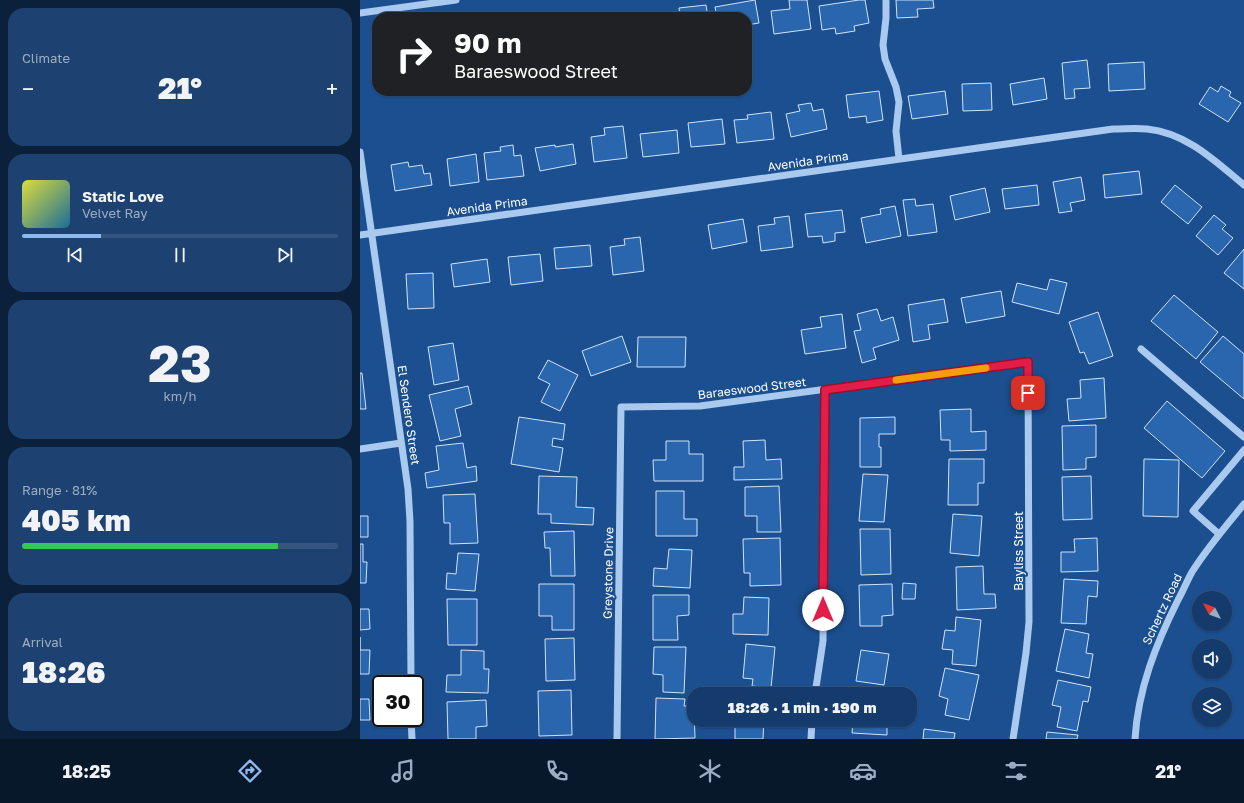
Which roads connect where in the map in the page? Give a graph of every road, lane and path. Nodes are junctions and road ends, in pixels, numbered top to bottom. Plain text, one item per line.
1 (456, 0) edge
2 (886, 0) edge
3 (360, 13) edge
4 (360, 152) edge
5 (899, 159) junction
6 (1244, 185) edge
7 (372, 233) junction
8 (360, 235) edge
9 (1141, 349) dead end
10 (1028, 362) joint
11 (825, 390) junction
12 (620, 407) joint
13 (1244, 437) edge
14 (401, 443) junction
15 (360, 449) edge
16 (1244, 450) edge
17 (1244, 504) edge
18 (1219, 534) junction
19 (411, 675) edge
20 (816, 687) edge
21 (412, 727) edge
22 (812, 727) edge
23 (412, 739) edge
24 (617, 739) edge
25 (811, 739) edge
26 (1013, 739) edge
27 (1135, 739) edge

1 - 3 street
2 - 5 street
4 - 7 street, El Sendero Street
5 - 6 street, Avenida Prima
5 - 7 street, Avenida Prima
7 - 8 street, Avenida Prima
7 - 14 street, El Sendero Street
9 - 13 street
10 - 11 street, Baraeswood Street
10 - 26 street, Bayliss Street
11 - 12 street, Baraeswood Street
11 - 20 street
12 - 24 street, Greystone Drive
14 - 15 street
14 - 19 street, El Sendero Street
16 - 18 street
17 - 18 street, Schertz Road
18 - 27 street, Schertz Road
21 - 23 street
22 - 25 street

